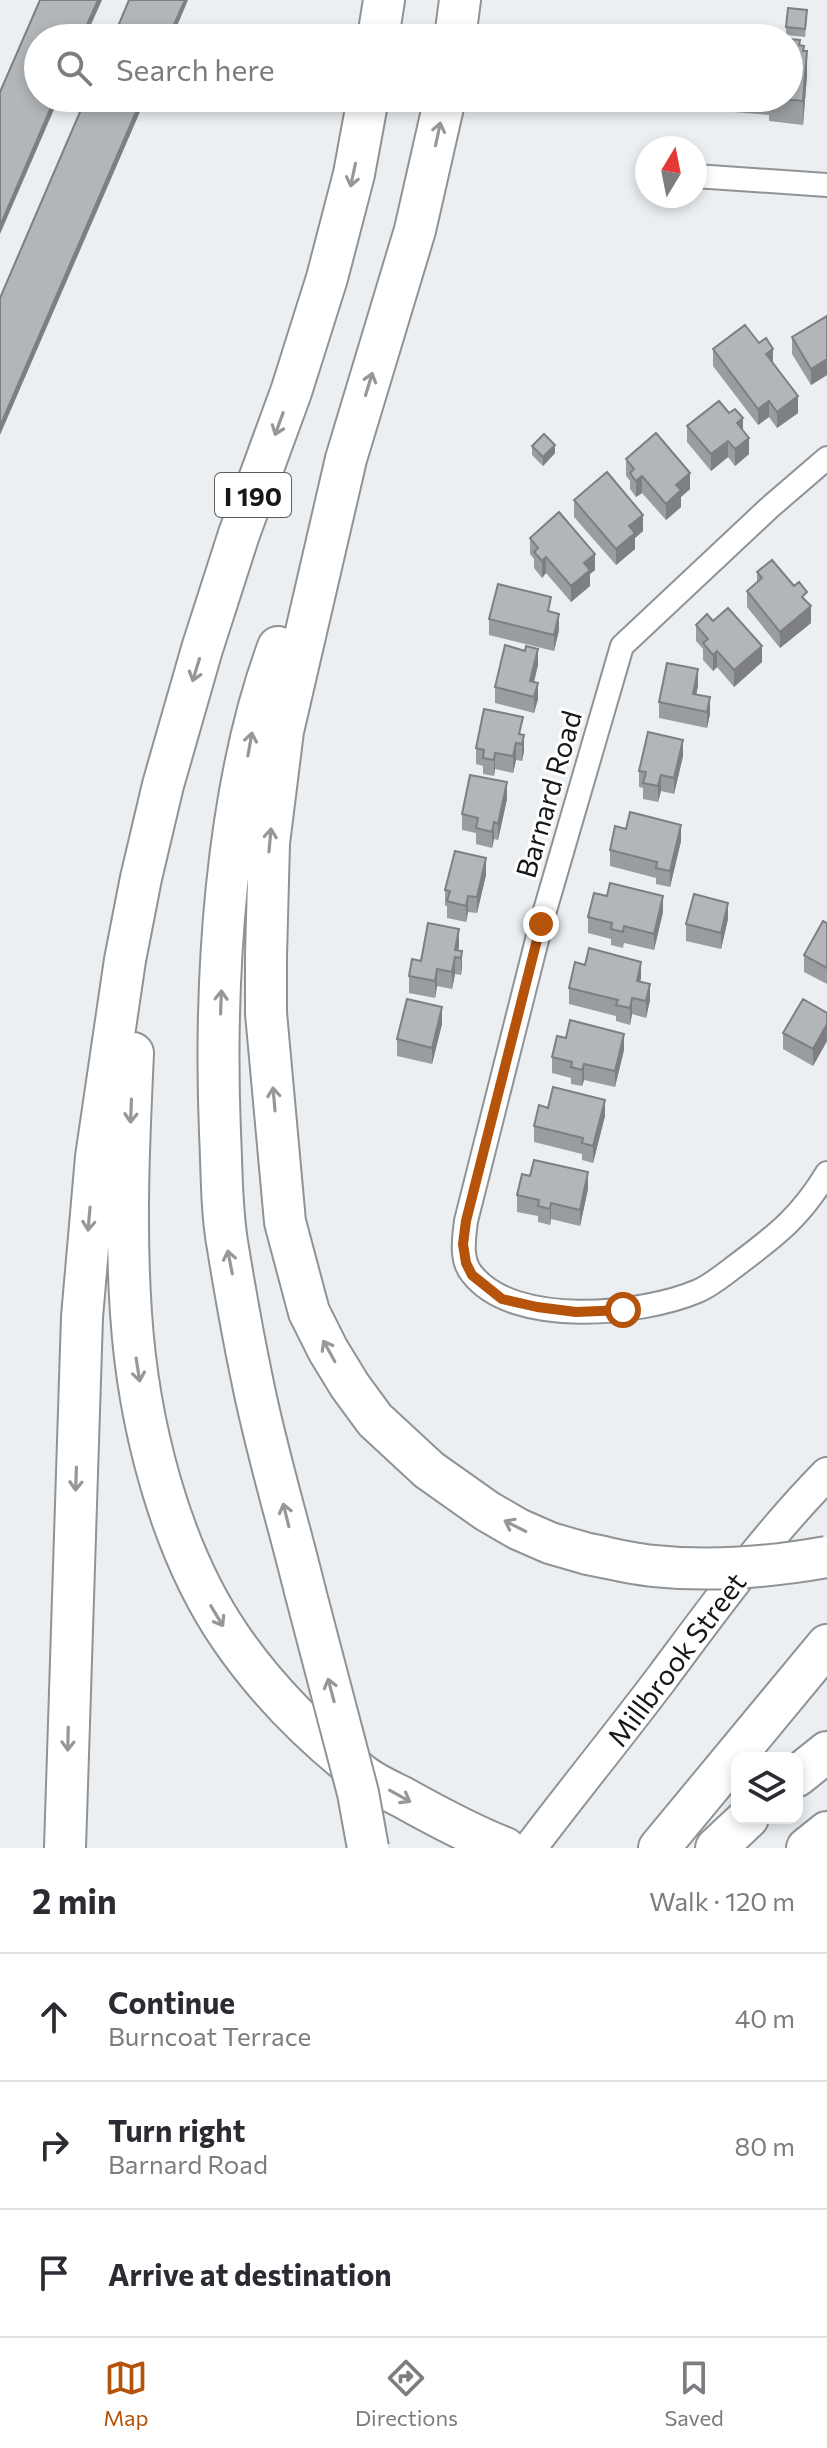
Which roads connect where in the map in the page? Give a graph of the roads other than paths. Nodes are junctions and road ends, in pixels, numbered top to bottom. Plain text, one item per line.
1 (384, 0) edge
2 (460, 0) edge
3 (380, 24) edge
4 (457, 24) edge
5 (365, 112) edge
6 (442, 112) edge
7 (707, 177) edge
8 (827, 185) edge
9 (827, 458) edge
10 (346, 459) junction
11 (138, 893) junction
12 (827, 1173) edge
13 (827, 1474) edge
14 (827, 1557) edge
15 (827, 1645) edge
16 (827, 1752) edge
17 (803, 1771) edge
18 (742, 1824) edge
19 (827, 1832) edge
20 (65, 1848) edge
21 (368, 1848) edge
22 (505, 1848) edge
23 (530, 1848) edge
24 (659, 1848) edge
25 (716, 1848) edge
26 (807, 1848) edge

1 - 3 highway
2 - 4 highway
5 -> 11 highway, I 190
10 -> 6 highway
7 - 8 street
9 - 12 street, Barnard Road
14 -> 10 highway, bridge
21 -> 10 highway, bridge
11 -> 20 highway
11 -> 22 highway
13 - 23 main road, Millbrook Street
15 - 24 highway
16 - 17 highway
18 - 25 highway
19 - 26 highway

